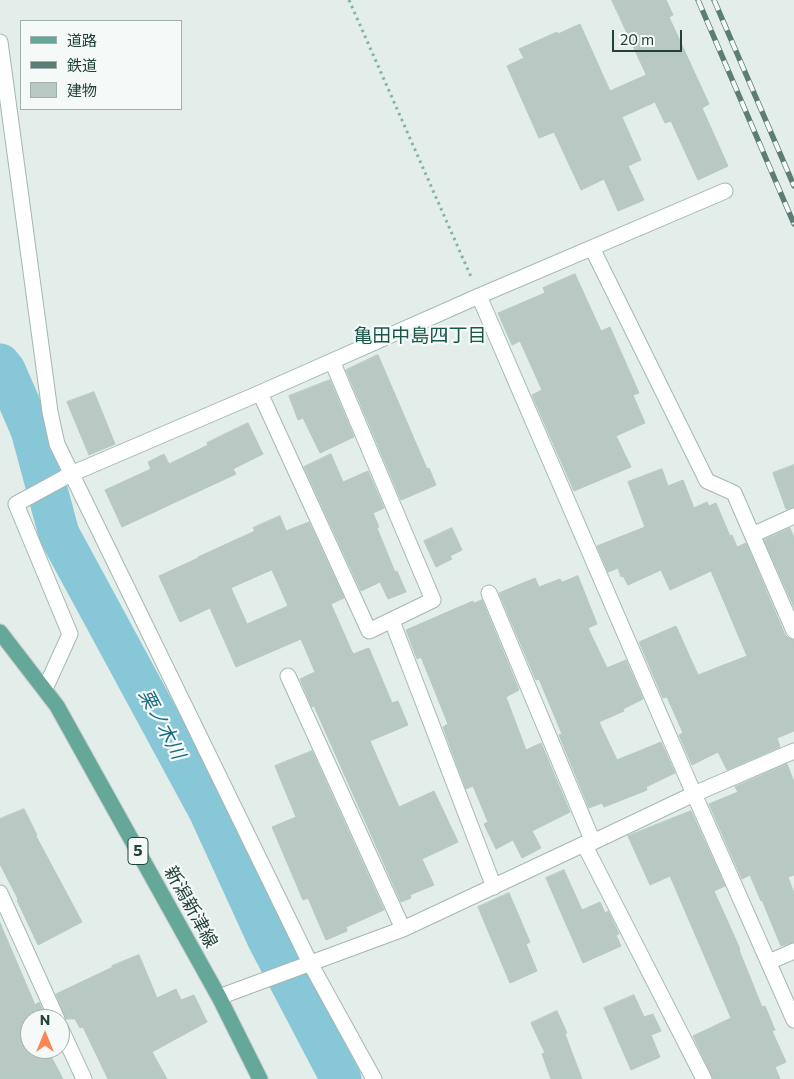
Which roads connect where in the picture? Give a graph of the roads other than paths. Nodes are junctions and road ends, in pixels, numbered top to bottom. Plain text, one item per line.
1 (0, 42) edge
2 (725, 191) dead end
3 (592, 248) junction
4 (479, 296) junction
5 (332, 361) junction
6 (260, 393) junction
7 (70, 474) junction
8 (794, 516) edge
9 (752, 535) junction
10 (489, 593) dead end
11 (392, 621) junction
12 (0, 632) edge
13 (794, 632) edge
14 (288, 676) dead end
15 (45, 689) junction
16 (794, 751) edge
17 (694, 794) junction
18 (588, 843) junction
19 (494, 887) junction
20 (0, 893) edge
21 (404, 929) junction
22 (794, 951) edge
23 (769, 962) junction
24 (310, 963) junction
25 (219, 997) junction
26 (52, 1009) edge
27 (794, 1020) edge
28 (70, 1049) edge
29 (84, 1079) edge
30 (260, 1079) edge
31 (374, 1079) edge
32 (704, 1079) edge

1 - 7 street
2 - 3 street
3 - 4 street
3 - 9 street
4 - 5 street
4 - 17 street
5 - 6 street
5 - 11 street
6 - 7 street
6 - 11 street
7 - 15 street
7 - 24 street
8 - 9 street
9 - 13 street
10 - 18 street
11 - 19 street
12 - 15 main road, 新潟新津線 / 5
14 - 21 street
15 - 25 main road, 新潟新津線 / 5
16 - 17 street
17 - 18 street
17 - 23 street
18 - 19 street
18 - 32 street
19 - 21 street
20 - 26 street
21 - 24 street
22 - 23 street
23 - 27 street
24 - 25 street
24 - 31 street
25 - 30 main road, 新潟新津線 / 5
28 - 29 street

